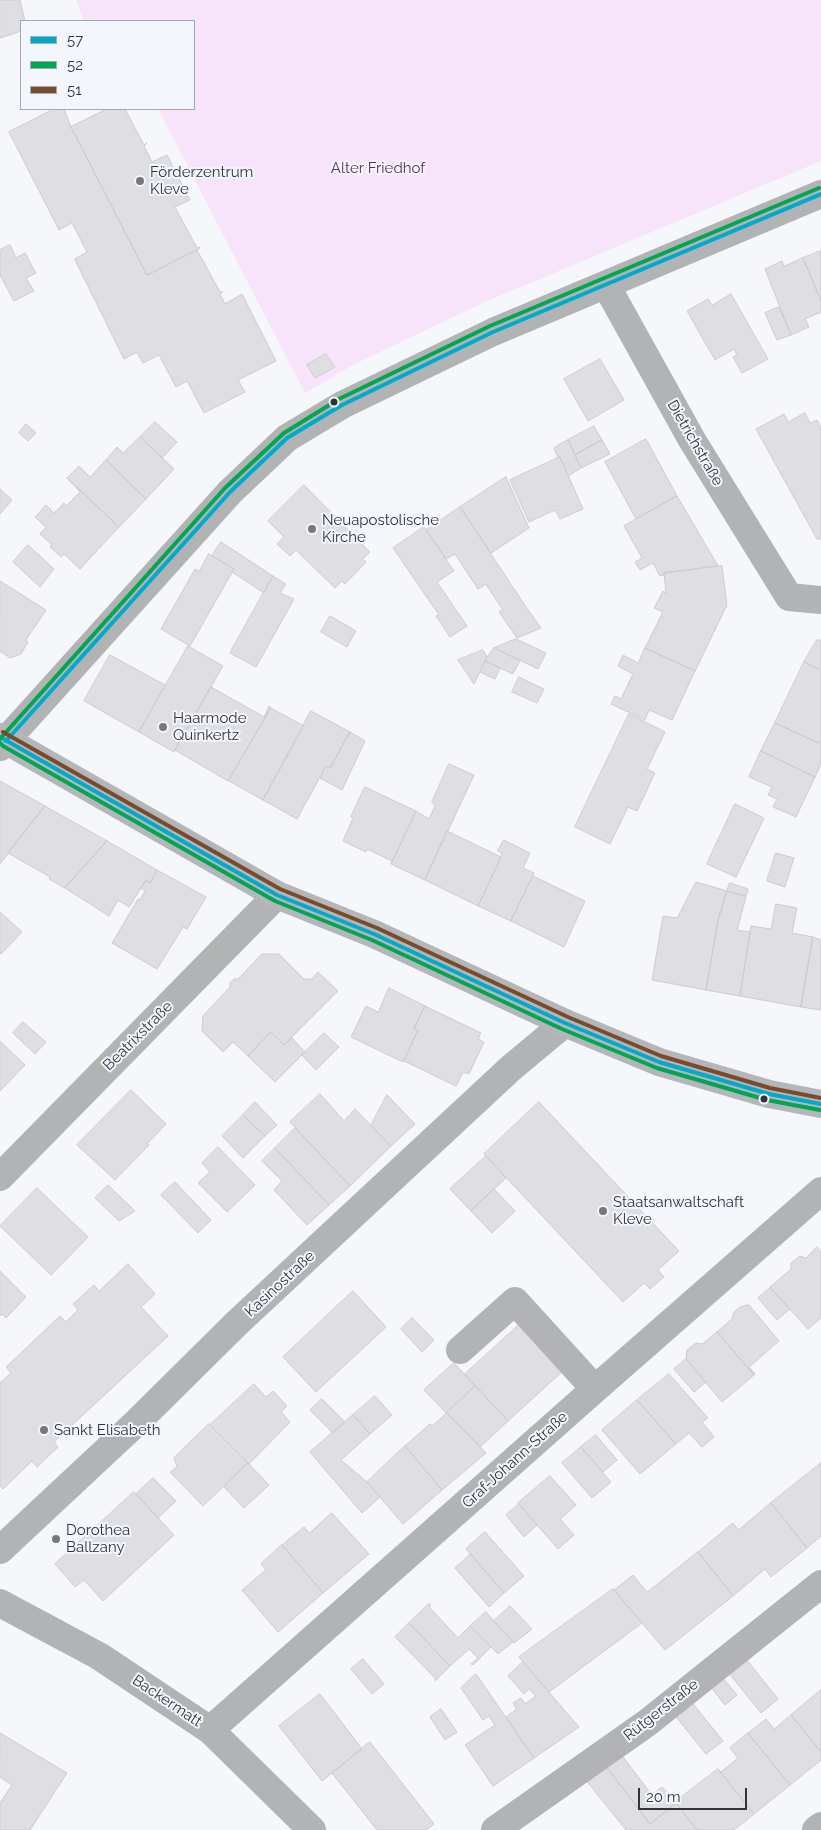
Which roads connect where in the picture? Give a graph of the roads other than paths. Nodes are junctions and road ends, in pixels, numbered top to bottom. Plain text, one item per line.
1 (821, 194) edge
2 (606, 285) junction
3 (821, 600) edge
4 (2, 742) edge
5 (277, 895) junction
6 (565, 1023) junction
7 (821, 1104) edge
8 (0, 1177) edge
9 (821, 1191) edge
10 (460, 1350) dead end
11 (595, 1389) junction
12 (0, 1550) edge
13 (821, 1584) edge
14 (0, 1603) edge
15 (210, 1730) junction
16 (821, 1826) edge
17 (312, 1830) edge
18 (496, 1830) edge
19 (816, 1830) edge

1 - 2 street
2 - 3 street, Dietrichstraße
2 - 4 street
4 - 5 main road
5 - 6 main road
5 - 8 street, Beatrixstraße
6 - 7 main road
6 - 12 street, Kasinostraße
9 - 11 street, Graf-Johann-Straße
10 - 11 street
11 - 15 street, Graf-Johann-Straße
13 - 18 street, Rütgerstraße
14 - 15 street, Backermatt
15 - 17 street, Backermatt
16 - 19 street

